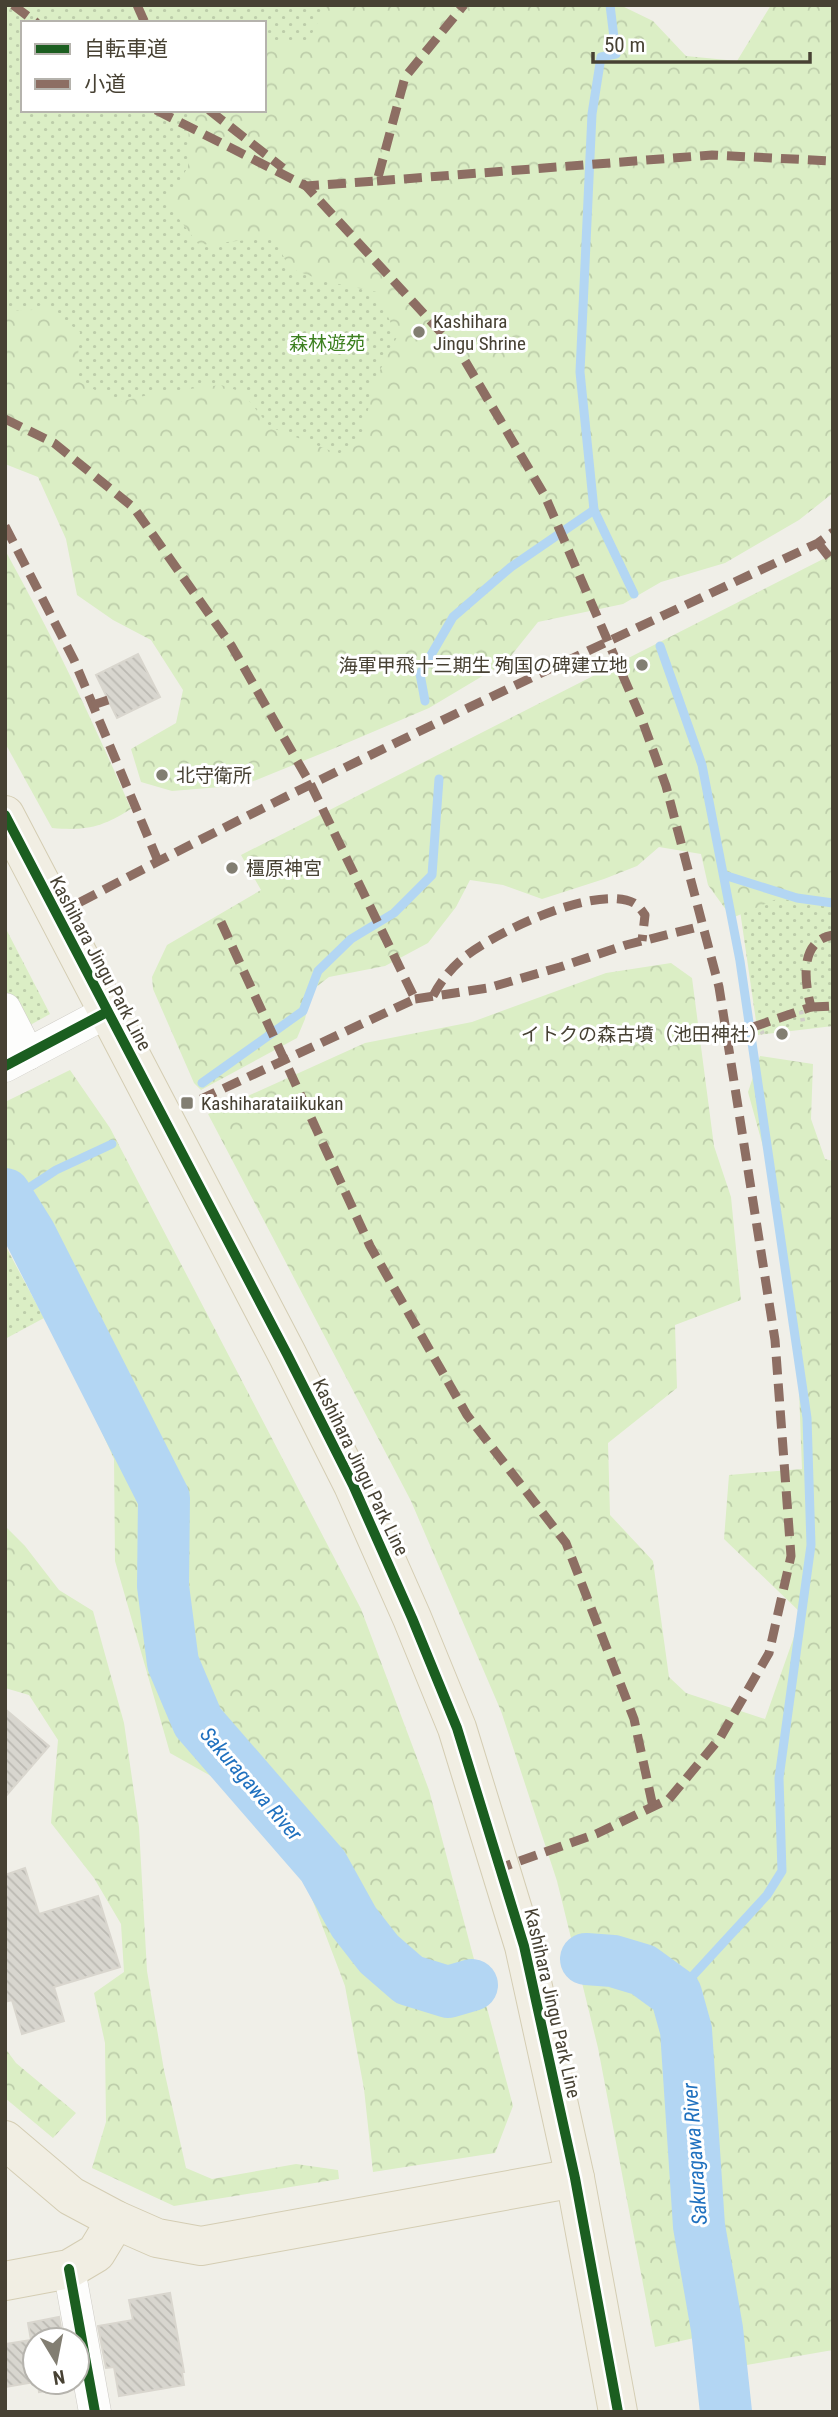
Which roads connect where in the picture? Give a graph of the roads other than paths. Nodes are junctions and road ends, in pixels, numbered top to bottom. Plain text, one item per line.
1 (9, 831) edge
2 (5, 1009) edge
3 (107, 1013) junction
4 (17, 1060) edge
5 (5, 2140) edge
6 (575, 2178) junction
7 (116, 2220) junction
8 (69, 2269) junction
9 (5, 2281) edge
10 (94, 2412) edge
11 (618, 2412) edge

1 - 3 main road, Kashihara Jingu Park Line
2 - 4 street
3 - 4 street
3 - 6 main road, Kashihara Jingu Park Line
5 - 7 main road
6 - 7 main road
6 - 11 main road, Kashihara Jingu Park Line
7 - 8 main road
8 - 9 main road
8 - 10 street

